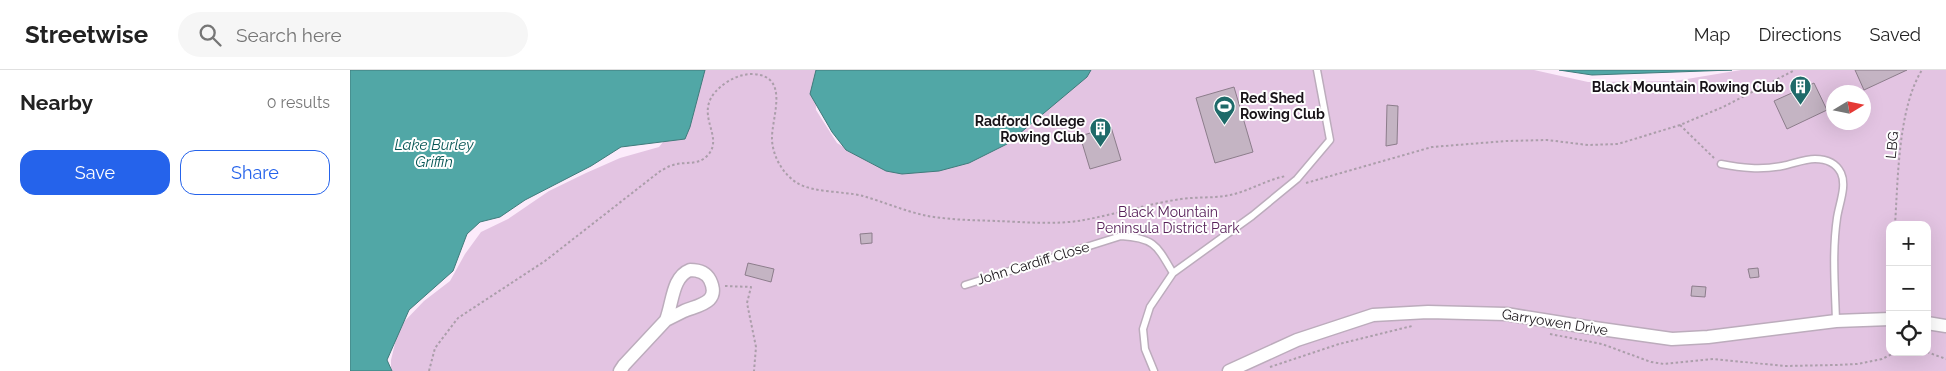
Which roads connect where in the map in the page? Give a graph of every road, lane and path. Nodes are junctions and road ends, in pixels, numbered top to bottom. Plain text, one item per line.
1 (1317, 70) edge
2 (1795, 70) edge
3 (1922, 70) edge
4 (1680, 125) junction
5 (1721, 164) joint
6 (1297, 180) junction
7 (1894, 221) edge
8 (1173, 273) junction
9 (712, 285) junction
10 (965, 285) dead end
11 (1886, 319) edge
12 (666, 320) junction
13 (1836, 321) junction
14 (1416, 324) dead end
15 (1931, 324) edge
16 (1946, 326) edge
17 (1548, 334) dead end
18 (1931, 354) edge
19 (1888, 356) edge
20 (1946, 360) edge
21 (1262, 369) dead end
22 (430, 371) edge
23 (620, 371) edge
24 (754, 371) edge
25 (1154, 371) edge
26 (1229, 371) edge

1 - 6 lane
2 - 4 path
3 - 7 path, LBG
4 - 5 path
4 - 6 path
5 - 13 lane
6 - 8 lane
6 - 22 path
8 - 10 lane, John Cardiff Close
8 - 25 lane
9 - 12 street
9 - 12 street
9 - 24 path
11 - 13 street, Garryowen Drive
12 - 23 street
13 - 26 street, Garryowen Drive
14 - 21 path
15 - 16 street
17 - 19 path
18 - 20 path

